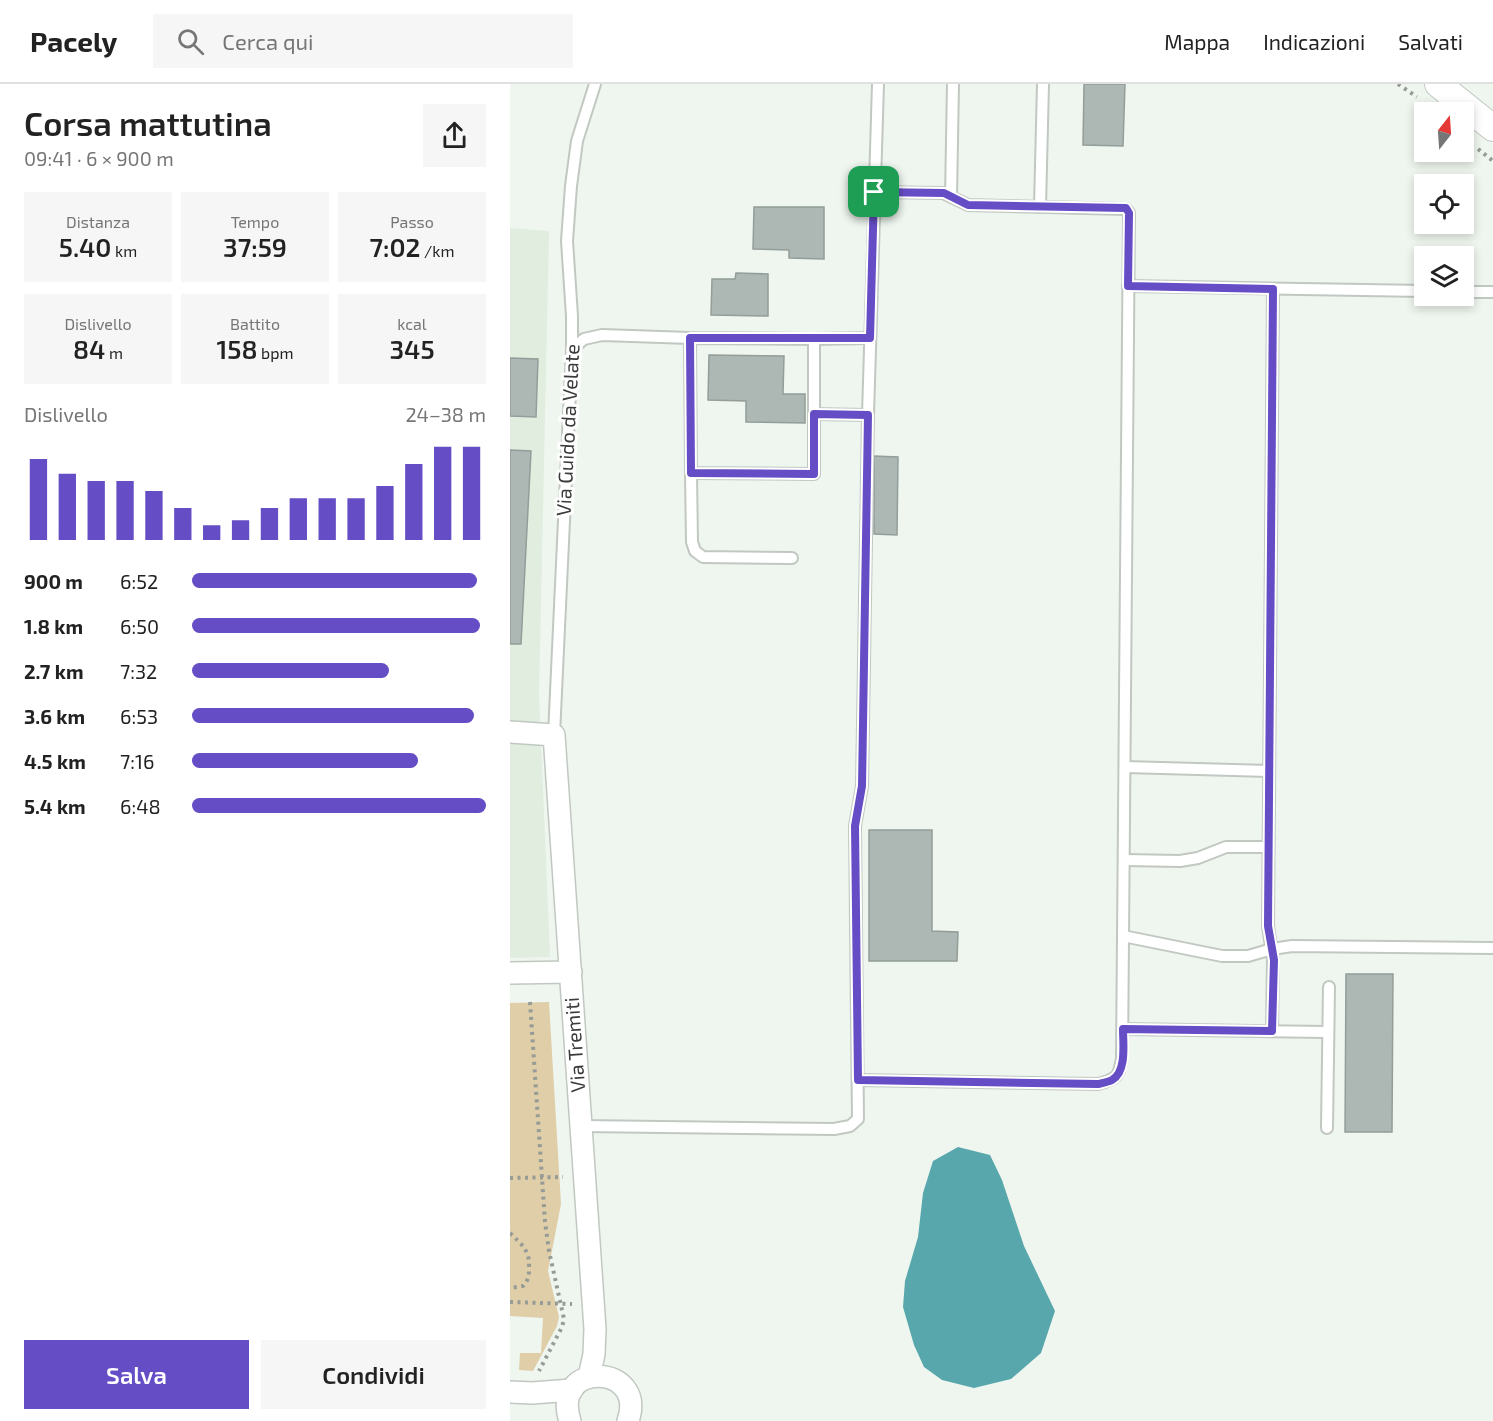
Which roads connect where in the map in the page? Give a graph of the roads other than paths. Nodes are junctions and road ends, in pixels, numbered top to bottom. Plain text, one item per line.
1 (596, 84) edge
2 (878, 84) edge
3 (953, 84) edge
4 (1043, 84) edge
5 (1438, 84) edge
6 (1493, 128) edge
7 (874, 192) junction
8 (951, 197) junction
9 (1040, 207) junction
10 (1128, 286) junction
11 (1273, 289) junction
12 (1414, 291) edge
13 (1474, 292) edge
14 (1493, 292) edge
15 (690, 338) junction
16 (870, 338) junction
17 (814, 339) junction
18 (572, 349) junction
19 (814, 414) junction
20 (868, 415) junction
21 (691, 473) junction
22 (792, 558) dead end
23 (510, 732) edge
24 (554, 735) junction
25 (1125, 767) junction
26 (1269, 771) junction
27 (1268, 847) junction
28 (1124, 860) junction
29 (1123, 936) junction
30 (1493, 948) edge
31 (1272, 949) junction
32 (570, 972) junction
33 (510, 973) edge
34 (1329, 987) dead end
35 (1123, 1029) junction
36 (1272, 1031) junction
37 (1328, 1032) junction
38 (858, 1080) junction
39 (581, 1126) junction
40 (1327, 1128) dead end
41 (597, 1376) junction
42 (510, 1392) edge
43 (569, 1406) edge
44 (628, 1421) edge

1 - 18 lane, Via Guido da Velate
2 - 7 lane
3 - 8 lane
4 - 9 lane
5 - 6 street
7 - 8 lane
7 - 16 lane
8 - 9 lane
9 - 10 lane
10 - 11 lane
10 - 25 lane
11 - 12 lane
11 - 26 lane
13 - 14 lane
15 - 17 lane
15 - 18 lane
15 - 21 lane
16 - 17 lane
16 - 20 lane
17 - 19 lane
18 - 24 lane, Via Guido da Velate
19 - 20 lane
19 - 21 lane
20 - 38 lane
21 - 22 lane
23 - 24 street
24 - 32 street, Via Tremiti
25 - 26 lane
25 - 28 lane
26 - 27 lane
27 - 28 lane
27 - 31 lane
28 - 29 lane
29 - 31 lane
29 - 35 lane
30 - 31 lane
31 - 36 lane
32 - 33 street
32 - 39 street, Via Tremiti
34 - 37 lane
35 - 36 lane
35 - 38 lane
36 - 37 lane
37 - 40 lane
38 - 39 lane
39 - 41 street, Via Tremiti
41 - 43 street
41 - 44 street
42 - 43 street

